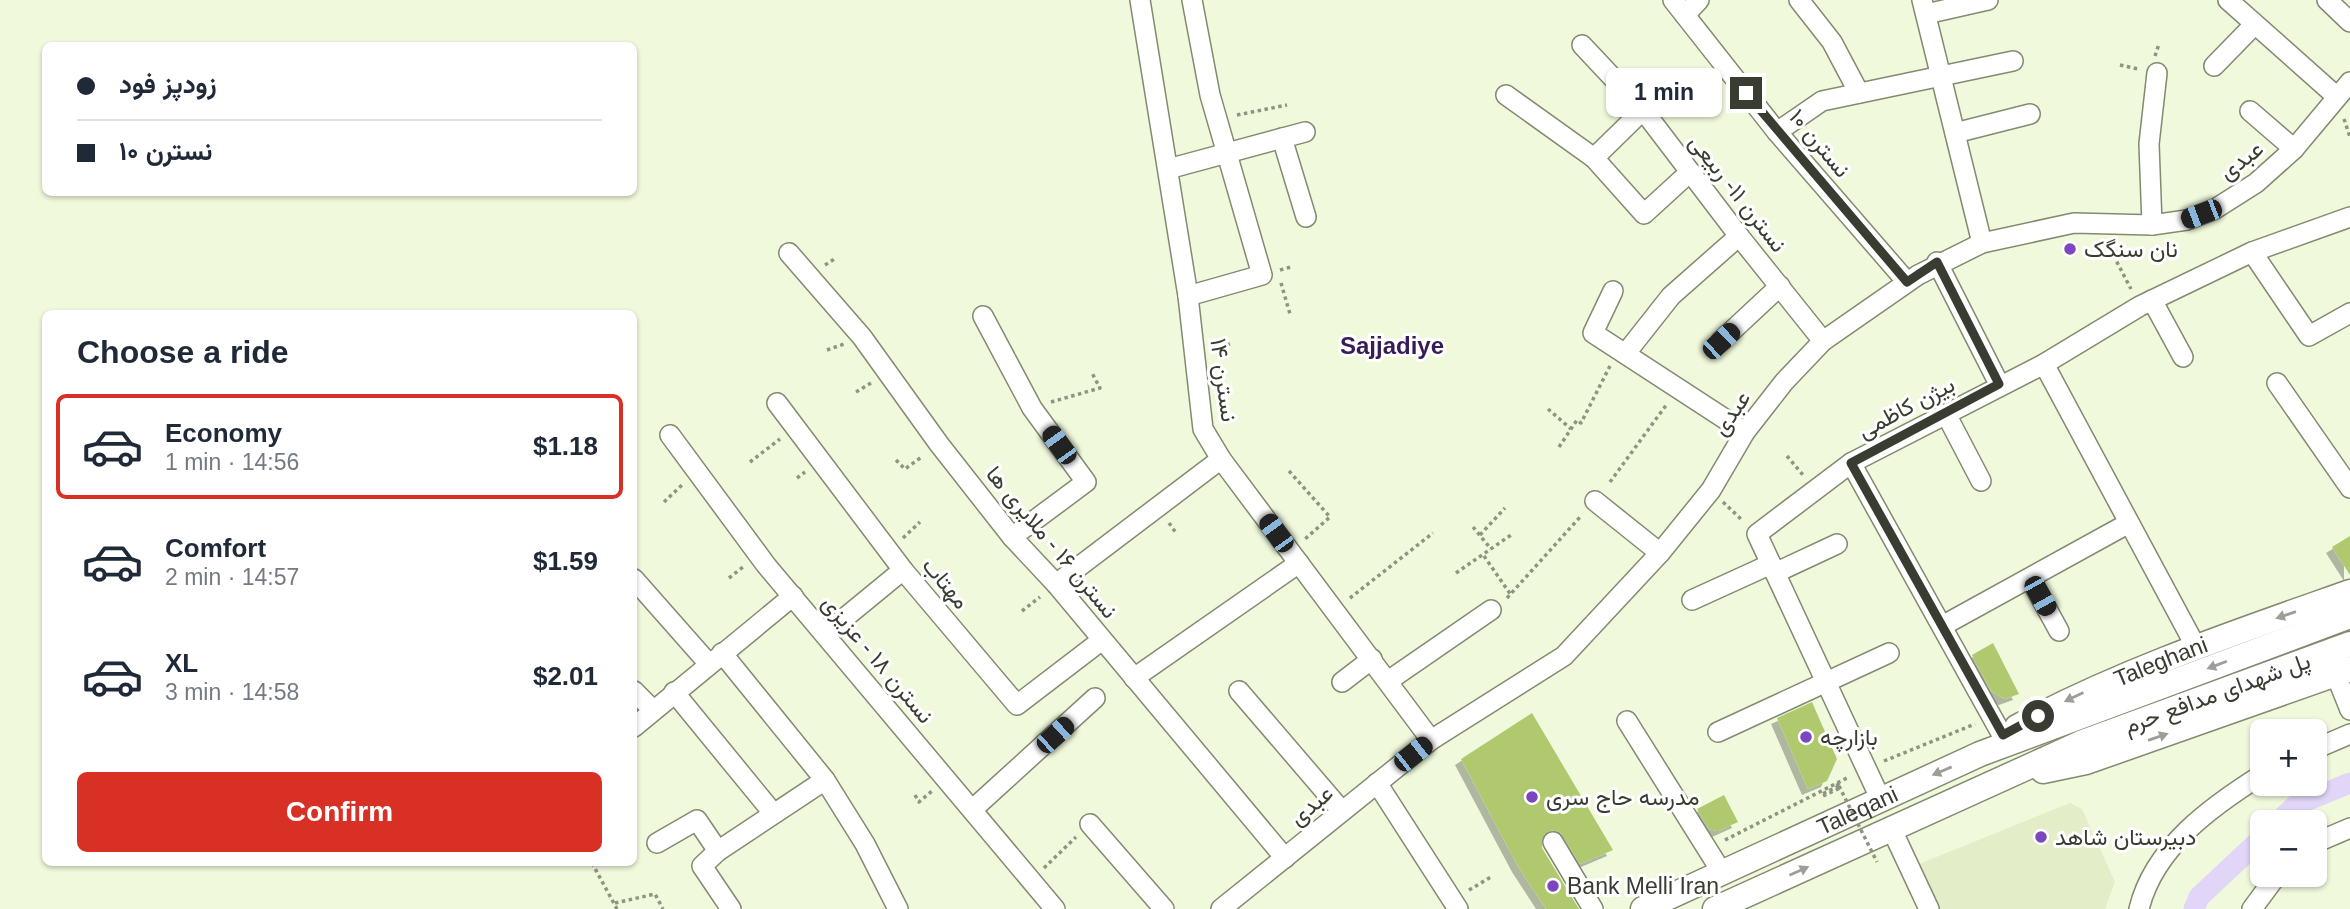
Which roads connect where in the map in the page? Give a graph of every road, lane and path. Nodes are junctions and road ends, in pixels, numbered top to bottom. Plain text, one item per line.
1 (1140, 0) edge
2 (1192, 0) edge
3 (1699, 0) edge
4 (1799, 0) edge
5 (1988, 0) edge
6 (2228, 0) edge
7 (2327, 0) edge
8 (1679, 7) edge
9 (1924, 7) edge
10 (2350, 22) edge
11 (2254, 25) junction
12 (1582, 46) dead end
13 (2013, 61) dead end
14 (2214, 66) dead end
15 (2157, 72) dead end
16 (1942, 74) junction
17 (1672, 75) dead end
18 (2350, 82) edge
19 (1859, 93) junction
20 (1506, 95) dead end
21 (2336, 96) junction
22 (1287, 105) dead end
23 (1639, 105) junction
24 (2250, 111) dead end
25 (2030, 114) dead end
26 (1217, 119) junction
27 (1305, 132) dead end
28 (1777, 132) junction
29 (1955, 133) junction
30 (1282, 138) junction
31 (2294, 149) junction
32 (1227, 153) junction
33 (1594, 159) junction
34 (1168, 169) junction
35 (1690, 172) junction
36 (1306, 217) dead end
37 (2350, 217) edge
38 (2096, 223) junction
39 (2152, 225) junction
40 (1739, 236) junction
41 (1982, 243) junction
42 (2252, 252) junction
43 (789, 253) dead end
44 (1937, 262) junction
45 (1277, 271) dead end
46 (1907, 282) junction
47 (1780, 286) junction
48 (1613, 291) dead end
49 (1188, 296) junction
50 (2146, 303) junction
51 (2350, 313) edge
52 (1290, 314) dead end
53 (983, 316) dead end
54 (1721, 341) dead end
55 (1824, 341) junction
56 (1622, 351) junction
57 (2183, 357) dead end
58 (2044, 363) junction
59 (1092, 373) dead end
60 (2277, 383) dead end
61 (1999, 384) junction
62 (1678, 388) junction
63 (777, 403) dead end
64 (1032, 408) junction
65 (1548, 409) dead end
66 (1946, 414) junction
67 (795, 427) junction
68 (1571, 429) junction
69 (1745, 432) junction
70 (670, 435) dead end
71 (939, 444) junction
72 (1559, 447) dead end
73 (1787, 456) dead end
74 (1221, 459) junction
75 (896, 460) dead end
76 (750, 463) dead end
77 (1851, 463) junction
78 (697, 471) junction
79 (1289, 471) dead end
80 (1981, 481) dead end
81 (1610, 482) dead end
82 (2350, 488) edge
83 (1711, 490) junction
84 (1815, 490) junction
85 (1595, 501) joint
86 (664, 502) dead end
87 (1504, 508) dead end
88 (2129, 523) junction
89 (1473, 527) dead end
90 (1433, 533) dead end
91 (1757, 534) junction
92 (1480, 535) junction
93 (1511, 535) dead end
94 (1012, 537) junction
95 (1837, 544) dead end
96 (1492, 550) junction
97 (1660, 554) junction
98 (1483, 556) junction
99 (1294, 557) junction
100 (1773, 568) junction
101 (903, 570) junction
102 (1456, 573) dead end
103 (2030, 578) junction
104 (637, 582) edge
105 (1056, 584) junction
106 (2350, 592) edge
107 (793, 596) junction
108 (1692, 600) dead end
109 (1335, 610) junction
110 (1492, 610) dead end
111 (1022, 611) dead end
112 (2350, 615) edge
113 (1942, 626) junction
114 (2060, 631) dead end
115 (825, 634) junction
116 (1102, 640) junction
117 (2350, 644) edge
118 (2196, 647) junction
119 (1889, 653) dead end
120 (716, 658) junction
121 (1372, 660) junction
122 (2343, 672) edge
123 (1134, 678) junction
124 (1388, 681) junction
125 (1342, 682) dead end
126 (1826, 682) junction
127 (1239, 691) dead end
128 (674, 692) junction
129 (637, 694) edge
130 (1096, 698) dead end
131 (652, 709) junction
132 (2350, 710) edge
133 (1627, 721) dead end
134 (637, 724) edge
135 (2079, 731) junction
136 (1718, 732) dead end
137 (2350, 734) edge
138 (2003, 735) junction
139 (1430, 740) junction
140 (2327, 744) edge
141 (1980, 754) junction
142 (1866, 768) junction
143 (825, 780) junction
144 (1998, 780) junction
145 (2250, 782) edge
146 (1377, 783) junction
147 (1838, 784) junction
148 (1880, 798) junction
149 (973, 809) junction
150 (1341, 810) junction
151 (774, 813) junction
152 (1090, 824) joint
153 (2350, 828) edge
154 (1892, 830) junction
155 (2327, 838) edge
156 (1553, 842) dead end
157 (657, 843) dead end
158 (1707, 849) junction
159 (718, 851) junction
160 (1285, 859) junction
161 (1876, 862) dead end
162 (594, 866) edge
163 (1721, 871) junction
164 (1491, 877) dead end
165 (1031, 880) junction
166 (2269, 887) edge
167 (1758, 900) edge
168 (615, 903) junction
169 (1455, 904) edge
170 (2256, 907) edge
171 (617, 909) edge
172 (663, 909) edge
173 (731, 909) edge
174 (897, 909) edge
175 (1055, 909) edge
176 (1164, 909) edge
177 (1221, 909) edge
178 (1593, 909) edge
179 (1643, 909) edge
180 (1715, 909) edge
181 (1929, 909) edge
182 (2138, 909) edge

1 - 34 street, نسترن ۱۴
2 - 26 street
3 - 8 street
4 - 19 street
5 - 9 street
6 - 11 street
7 - 10 street
8 - 28 street, نسترن ۱۰
9 - 16 street
11 - 14 street
11 - 21 street
12 - 23 street, نسترن ۱۱- ربیعی
13 - 16 street
15 - 39 street
16 - 19 street
16 - 29 street
17 - 23 path
18 - 21 street, عبدی
19 - 28 street
20 - 33 street
21 - 31 street, عبدی
22 - 26 path
23 - 33 street
23 - 35 street, نسترن ۱۱- ربیعی
24 - 31 street
25 - 29 street
26 - 32 street
27 - 30 street
28 - 46 street, نسترن ۱۰
29 - 41 street
30 - 32 street
30 - 36 street
31 - 39 street, عبدی
32 - 34 street
32 - 49 street
33 - 35 street
34 - 49 street, نسترن ۱۴
35 - 40 street, نسترن ۱۱- ربیعی
37 - 42 street, بیژن کاظمی
38 - 39 street, عبدی
38 - 41 street, عبدی
38 - 50 path
40 - 47 street, نسترن ۱۱- ربیعی
40 - 56 street
41 - 44 street, عبدی
42 - 50 street, بیژن کاظمی
42 - 51 street
43 - 71 street, نسترن ۱۶ - ملایری ها
44 - 46 street, عبدی
44 - 61 street
45 - 52 path
46 - 55 street, عبدی
47 - 54 street
47 - 55 street, نسترن ۱۱- ربیعی
48 - 56 street
49 - 74 street, نسترن ۱۴
50 - 57 street
50 - 58 street, بیژن کاظمی
53 - 64 street
55 - 69 street, عبدی
56 - 62 street
56 - 68 path
58 - 61 street, بیژن کاظمی
58 - 88 street
59 - 64 path
60 - 82 street
61 - 66 street, بیژن کاظمی
62 - 69 street
62 - 81 path
63 - 67 street, مهتاب
64 - 94 street
65 - 68 path
66 - 77 street, بیژن کاظمی
66 - 80 street
67 - 76 path
67 - 101 street, مهتاب
68 - 72 path
69 - 83 street, عبدی
70 - 78 street, نسترن ۱۸ - عزیزی
71 - 75 path
71 - 94 street, نسترن ۱۶ - ملایری ها
73 - 84 path
74 - 99 street, نسترن ۱۴
74 - 105 street
77 - 84 street, بیژن کاظمی
77 - 113 street
78 - 86 path
78 - 107 street, نسترن ۱۸ - عزیزی
79 - 99 path
83 - 91 path
83 - 97 street, عبدی
84 - 91 street, بیژن کاظمی
85 - 97 street
85 - 98 path
87 - 92 path
88 - 103 street
88 - 118 street
89 - 92 path
90 - 109 path
91 - 100 street
92 - 96 path
93 - 96 path
94 - 105 street, نسترن ۱۶ - ملایری ها
95 - 100 street
96 - 98 path
97 - 139 street, عبدی
98 - 102 path
99 - 109 street, نسترن ۱۴
99 - 123 street
100 - 108 street
100 - 126 street
101 - 115 street
101 - 116 street, مهتاب
103 - 113 street
103 - 114 street
104 - 120 street
105 - 111 path
105 - 116 street, نسترن ۱۶ - ملایری ها
106 -> 118 main road, Taleghani
107 - 115 street, نسترن ۱۸ - عزیزی
107 - 120 street
109 - 121 street, نسترن ۱۴
110 - 124 street
112 -> 135 main road, پل شهدای مدافع حرم
113 - 138 street
115 - 149 street, نسترن ۱۸ - عزیزی
116 - 123 street, نسترن ۱۶ - ملایری ها
117 - 135 main road, پل شهدای مدافع حرم
118 -> 138 main road, Taleghani
119 - 126 street
120 - 128 street
120 - 143 street
121 - 124 street, نسترن ۱۴
121 - 125 street
122 - 132 street
144 -> 122 main road
123 - 160 street, نسترن ۱۶ - ملایری ها
124 - 139 street, نسترن ۱۴
126 - 136 street
126 - 142 street
127 - 150 street
128 - 131 street
128 - 151 street
129 - 131 street
130 - 149 street
131 - 134 street
133 - 158 street
135 - 141 main road, Taleqani
135 - 144 main road, Taleqani
137 - 140 street
138 - 141 main road, Taleghani
139 - 146 street, عبدی
141 -> 148 main road, Taleqani
142 - 147 path
142 - 148 street
143 - 151 street
143 - 174 street
144 - 154 main road, Taleqani
145 - 182 street
146 - 150 street, عبدی
146 - 169 street
147 - 147 path
147 - 158 path
147 - 161 path, bridge
148 - 163 main road, Taleqani
149 - 165 street, نسترن ۱۸ - عزیزی
150 - 160 street, عبدی
151 - 159 street
152 - 165 path
152 - 176 street
153 - 155 street
167 -> 154 main road, Taleqani
154 - 181 street
156 - 178 street
157 - 159 street
158 - 163 street
159 - 173 street
160 - 177 street, عبدی
162 - 168 path
163 - 179 main road, Taleqani
164 - 169 path
165 - 175 street, نسترن ۱۸ - عزیزی
166 - 170 street
167 - 180 main road, Taleqani
168 - 171 path
168 - 172 path

